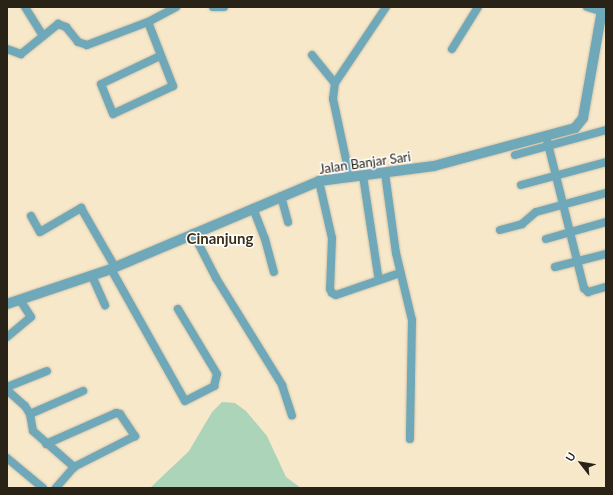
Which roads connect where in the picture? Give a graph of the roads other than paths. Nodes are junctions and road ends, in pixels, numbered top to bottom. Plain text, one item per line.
1 (25, 7) edge
2 (176, 7) edge
3 (213, 7) edge
4 (224, 7) edge
5 (386, 7) edge
6 (478, 7) edge
7 (588, 7) edge
8 (604, 10) edge
9 (148, 22) junction
10 (43, 36) junction
11 (452, 49) dead end
12 (7, 50) edge
13 (312, 55) dead end
14 (160, 56) junction
15 (335, 83) junction
16 (606, 130) edge
17 (548, 140) junction
18 (515, 154) dead end
19 (606, 162) edge
20 (385, 173) junction
21 (556, 175) junction
22 (363, 176) junction
23 (350, 178) junction
24 (319, 181) junction
25 (521, 185) dead end
26 (606, 193) edge
27 (281, 196) junction
28 (563, 205) junction
29 (253, 208) junction
30 (31, 216) dead end
31 (288, 222) dead end
32 (606, 222) edge
33 (500, 230) dead end
34 (570, 232) junction
35 (193, 233) junction
36 (546, 239) dead end
37 (606, 254) edge
38 (577, 261) junction
39 (555, 267) dead end
40 (113, 268) junction
41 (274, 272) dead end
42 (400, 273) junction
43 (378, 274) dead end
44 (92, 276) junction
45 (606, 287) edge
46 (20, 300) junction
47 (7, 304) edge
48 (106, 304) dead end
49 (178, 309) dead end
50 (7, 337) edge
51 (48, 371) dead end
52 (7, 387) edge
53 (7, 390) edge
54 (83, 391) dead end
55 (30, 414) junction
56 (292, 415) dead end
57 (410, 439) dead end
58 (46, 444) junction
59 (7, 458) edge
60 (74, 467) junction
61 (43, 488) edge
62 (56, 488) edge

1 - 10 street
2 - 9 street
3 - 4 street
5 - 15 street
6 - 11 street
7 - 8 street
8 - 17 street, Jalan Banjar Sari
9 - 10 street
9 - 14 street
10 - 12 street
13 - 15 street
14 - 14 street
15 - 23 street
16 - 17 street
17 - 18 street
17 - 20 street, Jalan Banjar Sari
17 - 21 street
19 - 21 street
20 - 22 street, Jalan Banjar Sari
20 - 42 street
21 - 25 street
21 - 28 street
22 - 23 street, Jalan Banjar Sari
22 - 43 street
23 - 24 street, Jalan Banjar Sari
24 - 27 street, Jalan Banjar Sari
24 - 42 street
26 - 28 street
27 - 29 street, Jalan Banjar Sari
27 - 31 street
28 - 33 street
28 - 34 street
29 - 35 street, Jalan Banjar Sari
29 - 41 street
30 - 40 street
32 - 34 street
34 - 36 street
34 - 38 street
35 - 40 street, Jalan Banjar Sari
35 - 56 street
37 - 38 street
38 - 39 street
38 - 45 street
40 - 44 street, Jalan Banjar Sari
40 - 49 street
42 - 57 street
44 - 46 street, Jalan Banjar Sari
44 - 48 street
46 - 47 street, Jalan Banjar Sari
46 - 50 street
51 - 52 street
53 - 55 street
54 - 55 street
55 - 58 street
58 - 60 street
58 - 60 street
59 - 61 street
60 - 62 street

